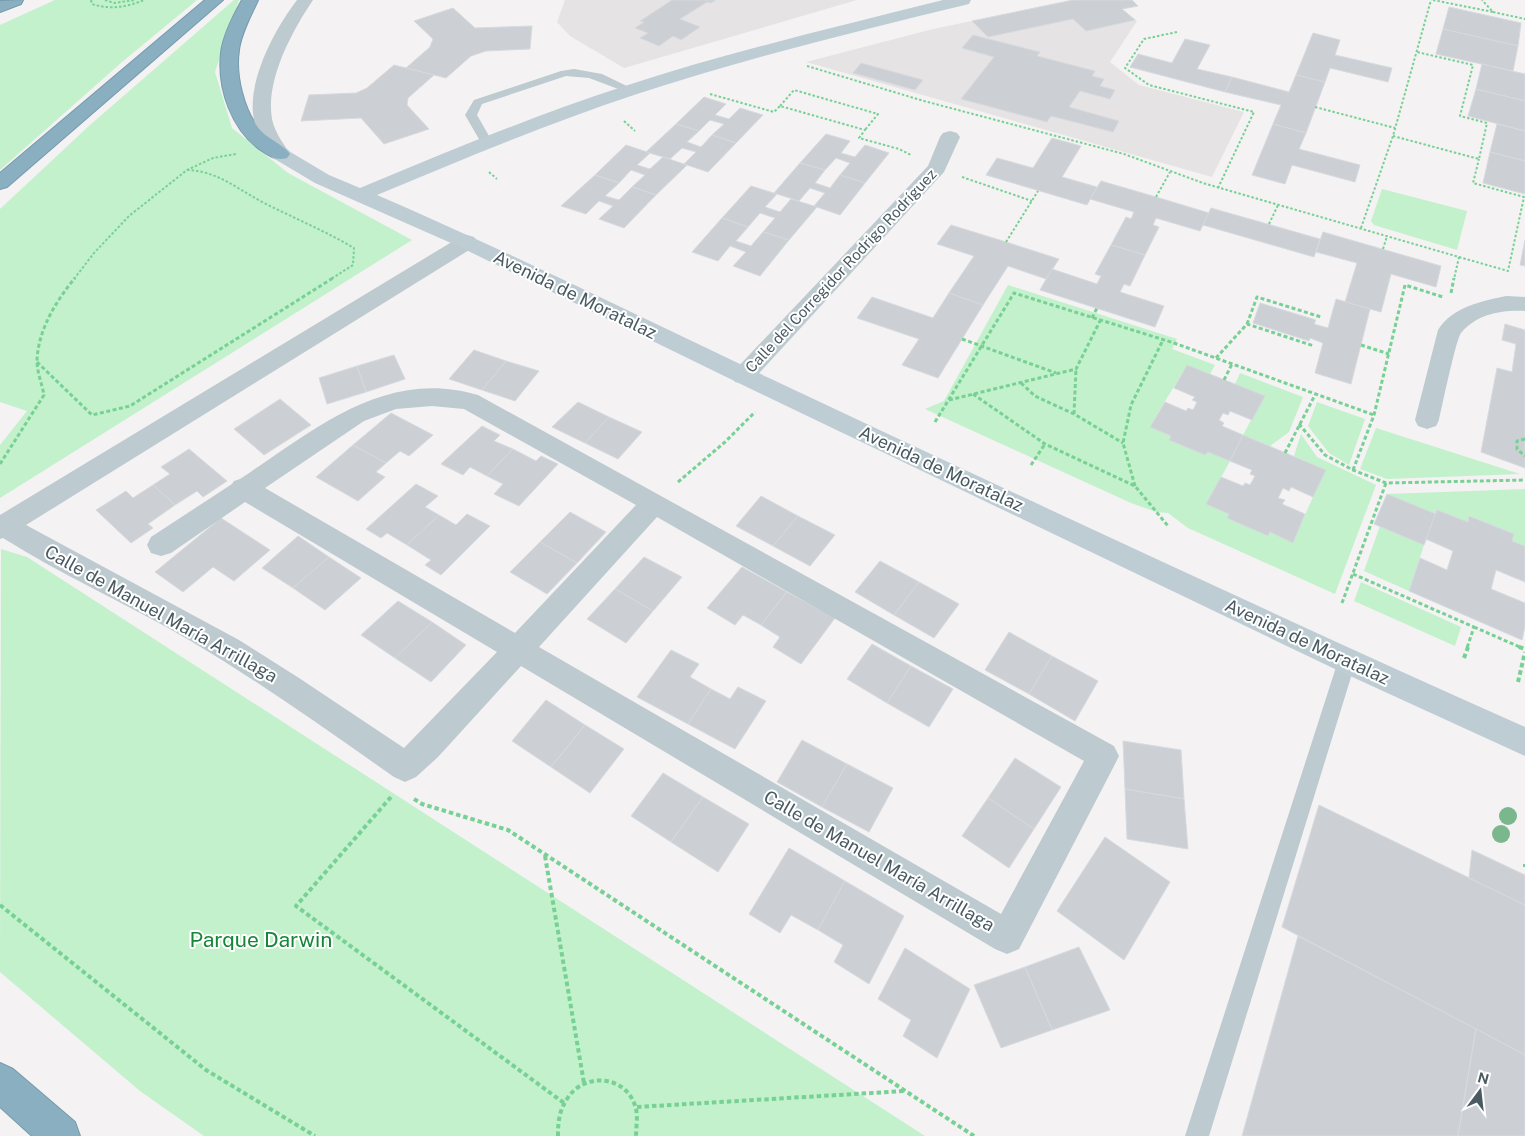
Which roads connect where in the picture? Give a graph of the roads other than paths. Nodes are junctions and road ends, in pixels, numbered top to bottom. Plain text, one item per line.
1 (15, 0) edge
2 (215, 0) edge
3 (250, 0) edge
4 (305, 0) edge
5 (958, 1) edge
6 (0, 7) edge
7 (629, 90) junction
8 (950, 137) dead end
9 (487, 143) junction
10 (280, 154) junction
11 (0, 183) edge
12 (358, 196) junction
13 (467, 242) junction
14 (1525, 304) edge
15 (743, 376) junction
16 (1427, 420) dead end
17 (243, 488) junction
18 (654, 503) junction
19 (2, 526) edge
20 (161, 545) dead end
21 (517, 649) junction
22 (1347, 661) junction
23 (1525, 742) edge
24 (0, 1082) edge
25 (61, 1136) edge
26 (1197, 1136) edge

1 - 6 highway
2 - 11 highway
3 - 10 highway
4 - 10 street
5 - 7 street
7 - 9 street
7 - 9 lane
8 - 15 street, Calle del Corregidor Rodrigo Rodríguez
9 - 12 street
10 - 12 street, Avenida de Moratalaz
12 - 13 street, Avenida de Moratalaz
13 - 15 street, Avenida de Moratalaz
13 - 19 street
14 - 16 street
15 - 22 street, Avenida de Moratalaz
17 - 18 street, Calle de Manuel María Arrillaga
17 - 20 street, Calle de Manuel María Arrillaga
17 - 21 street, Calle de Manuel María Arrillaga
18 - 21 street, Calle de Manuel María Arrillaga
18 - 21 street, Calle de Manuel María Arrillaga
19 - 21 street, Calle de Manuel María Arrillaga
22 - 23 street, Avenida de Moratalaz
22 - 26 lane
24 - 25 highway

